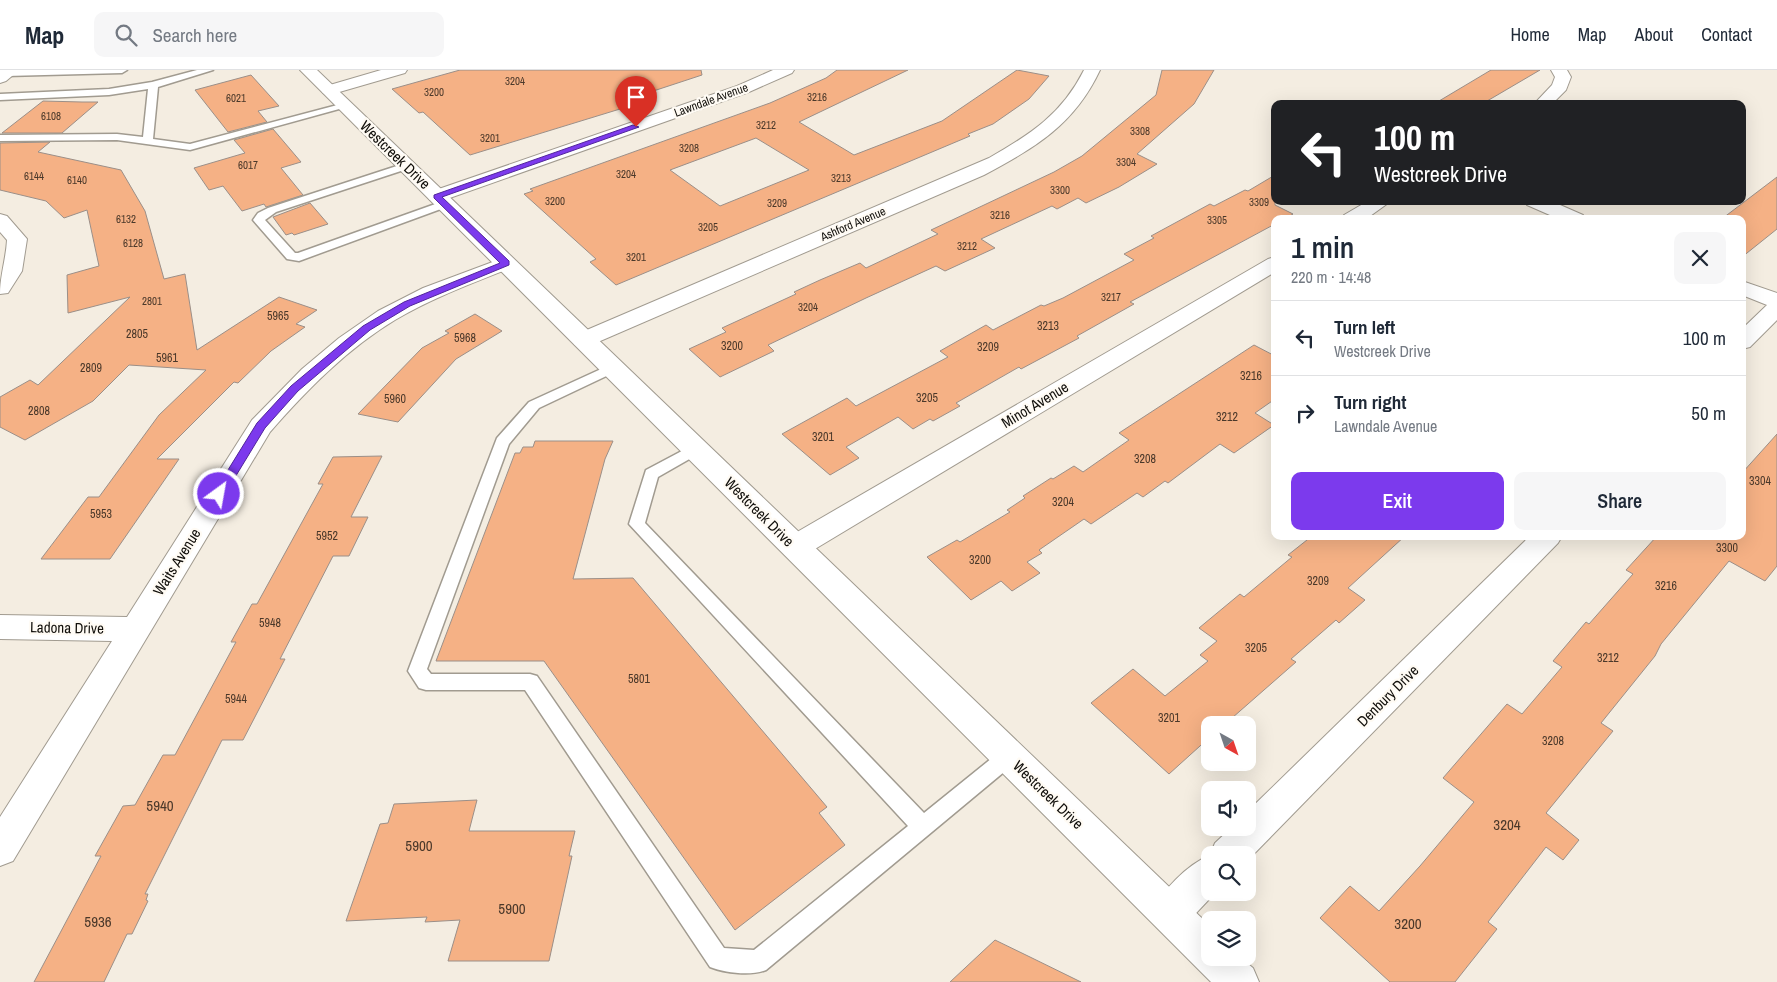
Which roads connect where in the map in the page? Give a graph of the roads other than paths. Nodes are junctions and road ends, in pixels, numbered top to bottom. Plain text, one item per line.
1 (122, 70) edge
2 (208, 70) edge
3 (308, 70) edge
4 (399, 70) edge
5 (786, 70) edge
6 (1092, 70) edge
7 (1559, 70) edge
8 (44, 71) edge
9 (6, 74) edge
10 (153, 85) junction
11 (0, 97) edge
12 (337, 98) junction
13 (1546, 100) edge
14 (0, 138) edge
15 (148, 140) junction
16 (406, 166) junction
17 (441, 200) junction
18 (1375, 205) edge
19 (1543, 205) edge
20 (1358, 215) edge
21 (1567, 215) edge
22 (0, 220) edge
23 (506, 263) junction
24 (1271, 265) edge
25 (0, 288) edge
26 (1746, 289) edge
27 (1777, 301) edge
28 (1777, 307) edge
29 (1746, 338) edge
30 (584, 340) junction
31 (612, 368) junction
32 (695, 449) junction
33 (1544, 540) edge
34 (794, 547) junction
35 (0, 627) edge
36 (135, 630) junction
37 (1009, 756) junction
38 (923, 827) junction
39 (1237, 846) edge
40 (0, 849) edge
41 (1201, 882) edge
42 (1170, 914) junction
43 (1201, 944) edge
44 (1222, 966) edge
45 (1239, 982) edge

1 - 8 lane
2 - 10 lane
3 - 12 street, Westcreek Drive
4 - 12 street
5 - 17 street, Lawndale Avenue
6 - 30 street, Ashford Avenue
7 - 13 street
8 - 9 lane
10 - 11 lane
10 - 15 lane
12 - 15 lane
12 - 16 street, Westcreek Drive
14 - 15 lane
16 - 17 street, Westcreek Drive
16 - 17 lane
17 - 23 street, Westcreek Drive
18 - 20 street
19 - 21 street
22 - 25 street
23 - 30 street, Westcreek Drive
23 - 36 street, Waits Avenue
24 - 34 street, Minot Avenue
26 - 27 street
28 - 29 street
30 - 31 street, Westcreek Drive
31 - 32 street, Westcreek Drive
31 - 38 lane
32 - 34 street, Westcreek Drive
32 - 38 lane
33 - 39 street, Denbury Drive
34 - 37 street, Westcreek Drive
35 - 36 street, Ladona Drive
36 - 40 street, Waits Avenue
37 - 38 lane
37 - 42 street, Westcreek Drive
41 - 42 street
42 - 43 street, Westcreek Drive
44 - 45 street

